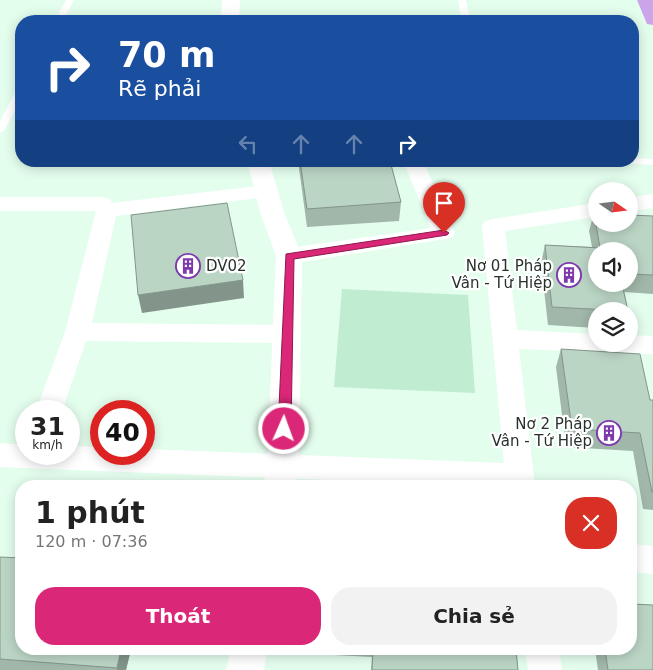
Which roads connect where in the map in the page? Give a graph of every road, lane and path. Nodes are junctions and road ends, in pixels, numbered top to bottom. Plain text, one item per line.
1 (70, 0) edge
2 (231, 0) edge
3 (462, 0) edge
4 (646, 0) edge
5 (62, 15) edge
6 (229, 15) edge
7 (465, 15) edge
8 (653, 20) edge
9 (15, 101) edge
10 (0, 130) edge
11 (639, 161) edge
12 (653, 162) edge
13 (263, 167) edge
14 (416, 167) edge
15 (266, 191) junction
16 (653, 201) edge
17 (0, 204) edge
18 (638, 204) edge
19 (107, 210) junction
20 (588, 211) edge
21 (289, 256) junction
22 (77, 332) junction
23 (287, 334) junction
24 (505, 339) junction
25 (588, 343) edge
26 (638, 345) edge
27 (653, 345) edge
28 (53, 400) edge
29 (0, 455) edge
30 (15, 455) edge
31 (80, 459) edge
32 (281, 476) edge
33 (473, 480) edge
34 (521, 480) edge
35 (637, 559) edge
36 (653, 560) edge
37 (248, 655) edge
38 (543, 655) edge
39 (245, 670) edge
40 (545, 670) edge

1 - 5 lane
2 - 6 street
3 - 7 lane
4 - 8 main road
9 - 10 lane
11 - 12 lane
13 - 15 street
14 - 21 street
15 - 19 street
15 - 21 street
16 - 18 street
17 - 19 street
19 - 22 street
20 - 24 street
21 - 23 street
22 - 23 street
22 - 28 street
23 - 32 street
24 - 25 street
24 - 34 street
26 - 27 street
29 - 30 street
31 - 32 street
32 - 33 street
35 - 36 street
37 - 39 street
38 - 40 street

